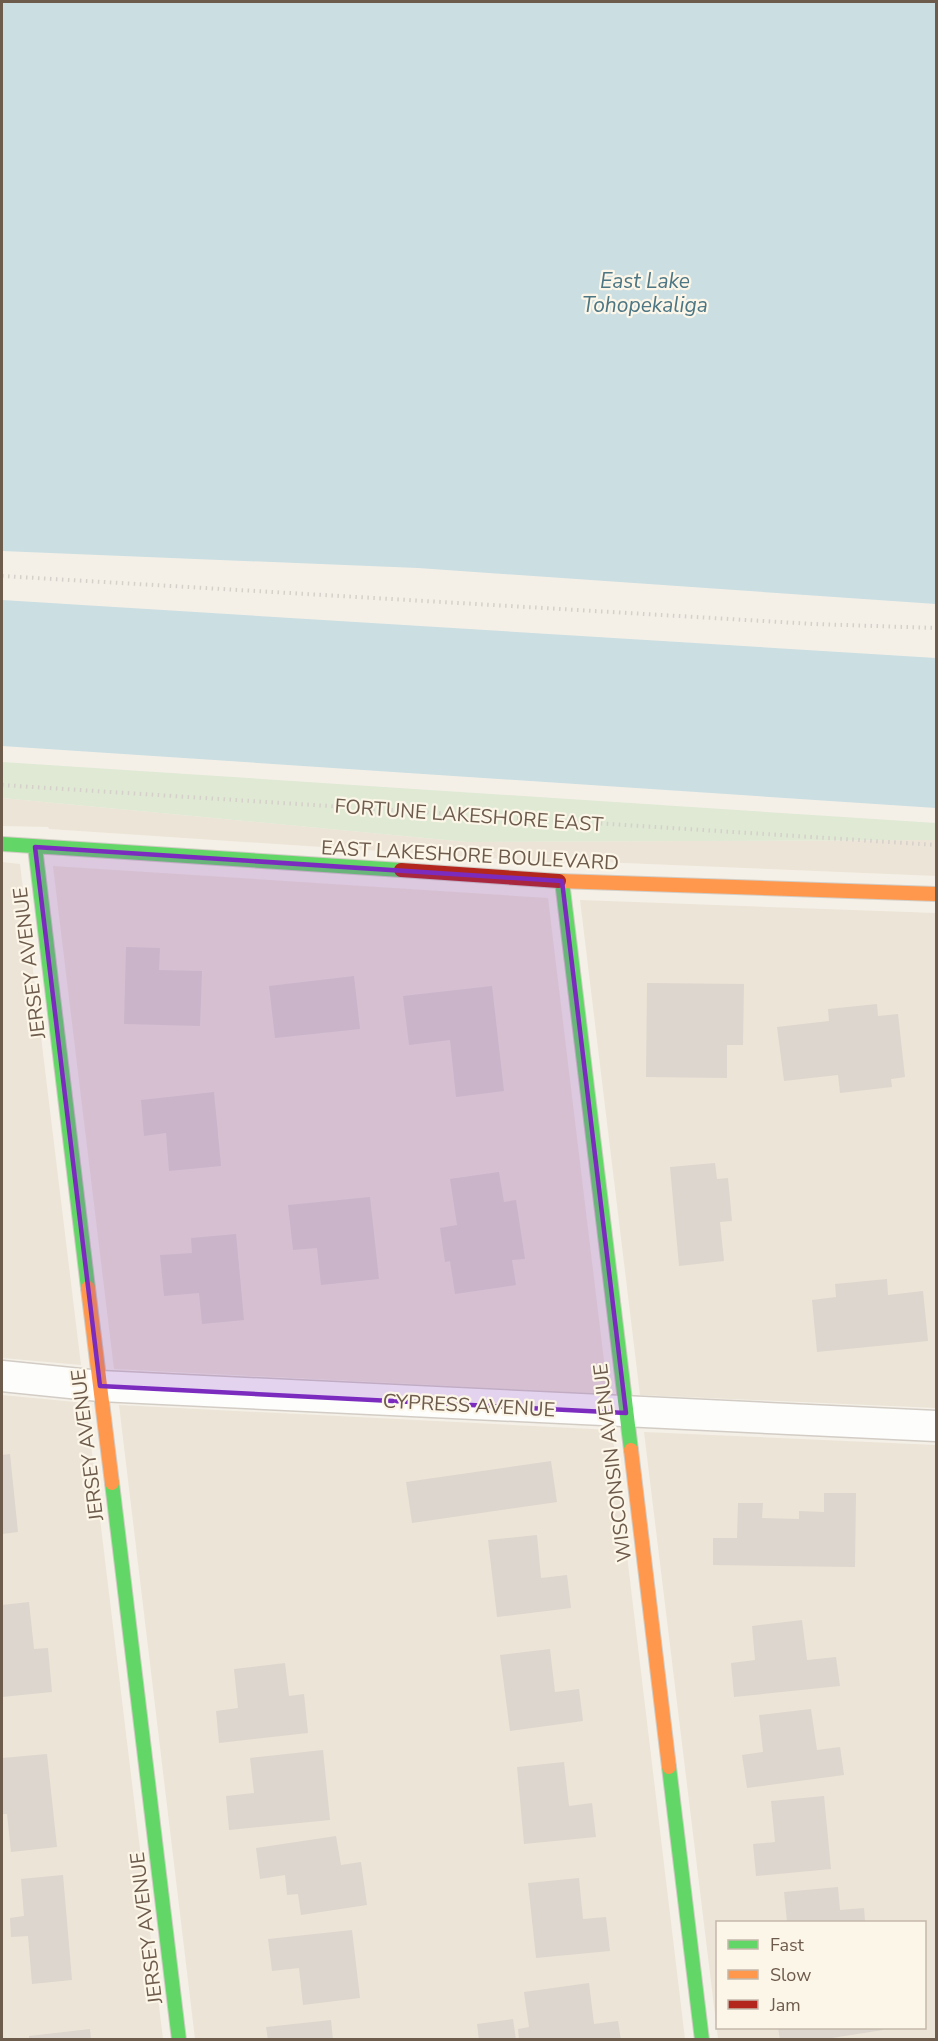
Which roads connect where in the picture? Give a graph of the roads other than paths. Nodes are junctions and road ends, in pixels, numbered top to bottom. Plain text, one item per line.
1 (2, 844) edge
2 (35, 847) junction
3 (562, 881) junction
4 (936, 894) edge
5 (2, 1376) edge
6 (100, 1386) junction
7 (626, 1413) junction
8 (936, 1426) edge
9 (179, 2040) edge
10 (702, 2040) edge

1 - 2 street, EAST LAKESHORE BOULEVARD
2 - 3 street, EAST LAKESHORE BOULEVARD
2 - 6 street, JERSEY AVENUE
3 - 4 street, EAST LAKESHORE BOULEVARD
3 - 7 street, WISCONSIN AVENUE
5 - 6 street, CYPRESS AVENUE
6 - 7 street, CYPRESS AVENUE
6 - 9 street, JERSEY AVENUE
7 - 8 street, CYPRESS AVENUE
7 - 10 street, WISCONSIN AVENUE

